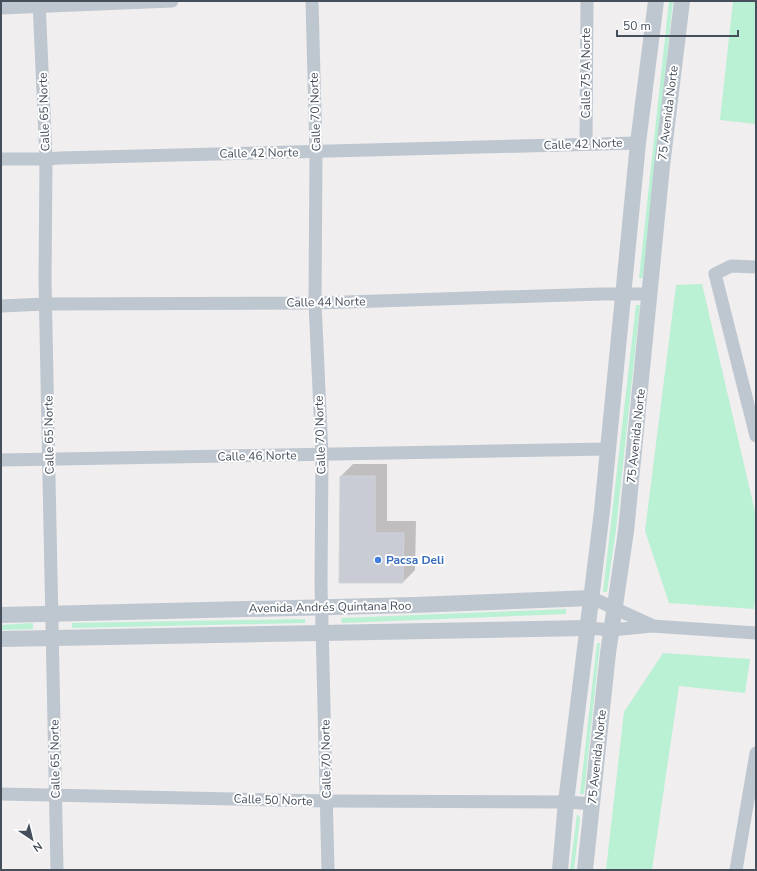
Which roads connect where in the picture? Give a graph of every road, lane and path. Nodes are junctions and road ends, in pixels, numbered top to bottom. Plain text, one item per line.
1 (172, 1) edge
2 (312, 1) edge
3 (587, 1) edge
4 (656, 1) edge
5 (682, 1) edge
6 (39, 4) edge
7 (1, 8) edge
8 (638, 143) junction
9 (586, 144) junction
10 (316, 152) junction
11 (1, 159) edge
12 (46, 159) junction
13 (756, 267) edge
14 (624, 293) junction
15 (650, 294) junction
16 (315, 303) junction
17 (46, 304) junction
18 (1, 306) edge
19 (756, 436) edge
20 (608, 449) junction
21 (322, 455) junction
22 (49, 459) junction
23 (1, 460) edge
24 (592, 598) junction
25 (322, 606) junction
26 (616, 609) junction
27 (53, 613) junction
28 (1, 615) edge
29 (652, 626) junction
30 (588, 628) junction
31 (612, 630) junction
32 (322, 632) junction
33 (756, 633) edge
34 (1, 639) edge
35 (52, 639) junction
36 (756, 753) edge
37 (1, 794) edge
38 (56, 795) junction
39 (326, 801) junction
40 (566, 802) junction
41 (593, 804) junction
42 (57, 870) edge
43 (328, 870) edge
44 (560, 870) edge
45 (585, 870) edge
46 (736, 870) edge

1 - 6 street
2 - 10 street, Calle 70 Norte
3 - 9 street, Calle 75 A Norte
4 - 8 street, 75 Avenida Norte
5 - 15 street, 75 Avenida Norte
6 - 7 street
6 - 12 street, Calle 65 Norte
8 - 9 street, Calle 42 Norte
8 - 14 street, 75 Avenida Norte
9 - 10 street, Calle 42 Norte
10 - 12 street, Calle 42 Norte
10 - 16 street, Calle 70 Norte
11 - 12 street, Calle 42 Norte
12 - 17 street, Calle 65 Norte
13 - 19 street
14 - 15 street, Calle 44 Norte
14 - 16 street, Calle 44 Norte
14 - 20 street, 75 Avenida Norte
15 - 26 street, 75 Avenida Norte
16 - 17 street, Calle 44 Norte
16 - 21 street, Calle 70 Norte
17 - 18 street, Calle 44 Norte
17 - 22 street, Calle 65 Norte
20 - 21 street, Calle 46 Norte
20 - 24 street, 75 Avenida Norte
21 - 22 street, Calle 46 Norte
21 - 25 street, Calle 70 Norte
22 - 23 street, Calle 46 Norte
22 - 27 street, Calle 65 Norte
24 - 25 street, Avenida Andrés Quintana Roo
24 - 26 street, Avenida Andrés Quintana Roo
24 - 30 street, 75 Avenida Norte
25 - 27 street, Avenida Andrés Quintana Roo
25 - 32 street, Calle 70 Norte
26 - 29 street, Avenida Andrés Quintana Roo
26 - 31 street, 75 Avenida Norte
27 - 28 street, Avenida Andrés Quintana Roo
27 - 35 street, Calle 65 Norte
29 - 31 street, Avenida Andrés Quintana Roo
29 - 33 street, Avenida Andrés Quintana Roo
30 - 31 street, Avenida Andrés Quintana Roo
30 - 32 street, Avenida Andrés Quintana Roo
30 - 40 street, 75 Avenida Norte
31 - 41 street, 75 Avenida Norte
32 - 35 street, Avenida Andrés Quintana Roo
32 - 39 street, Calle 70 Norte
34 - 35 street, Avenida Andrés Quintana Roo
35 - 38 street, Calle 65 Norte
36 - 46 street
37 - 38 street, Calle 50 Norte
38 - 39 street, Calle 50 Norte
38 - 42 street, Calle 65 Norte
39 - 40 street, Calle 50 Norte
39 - 43 street, Calle 70 Norte
40 - 41 street, Calle 50 Norte
40 - 44 street, 75 Avenida Norte
41 - 45 street, 75 Avenida Norte

